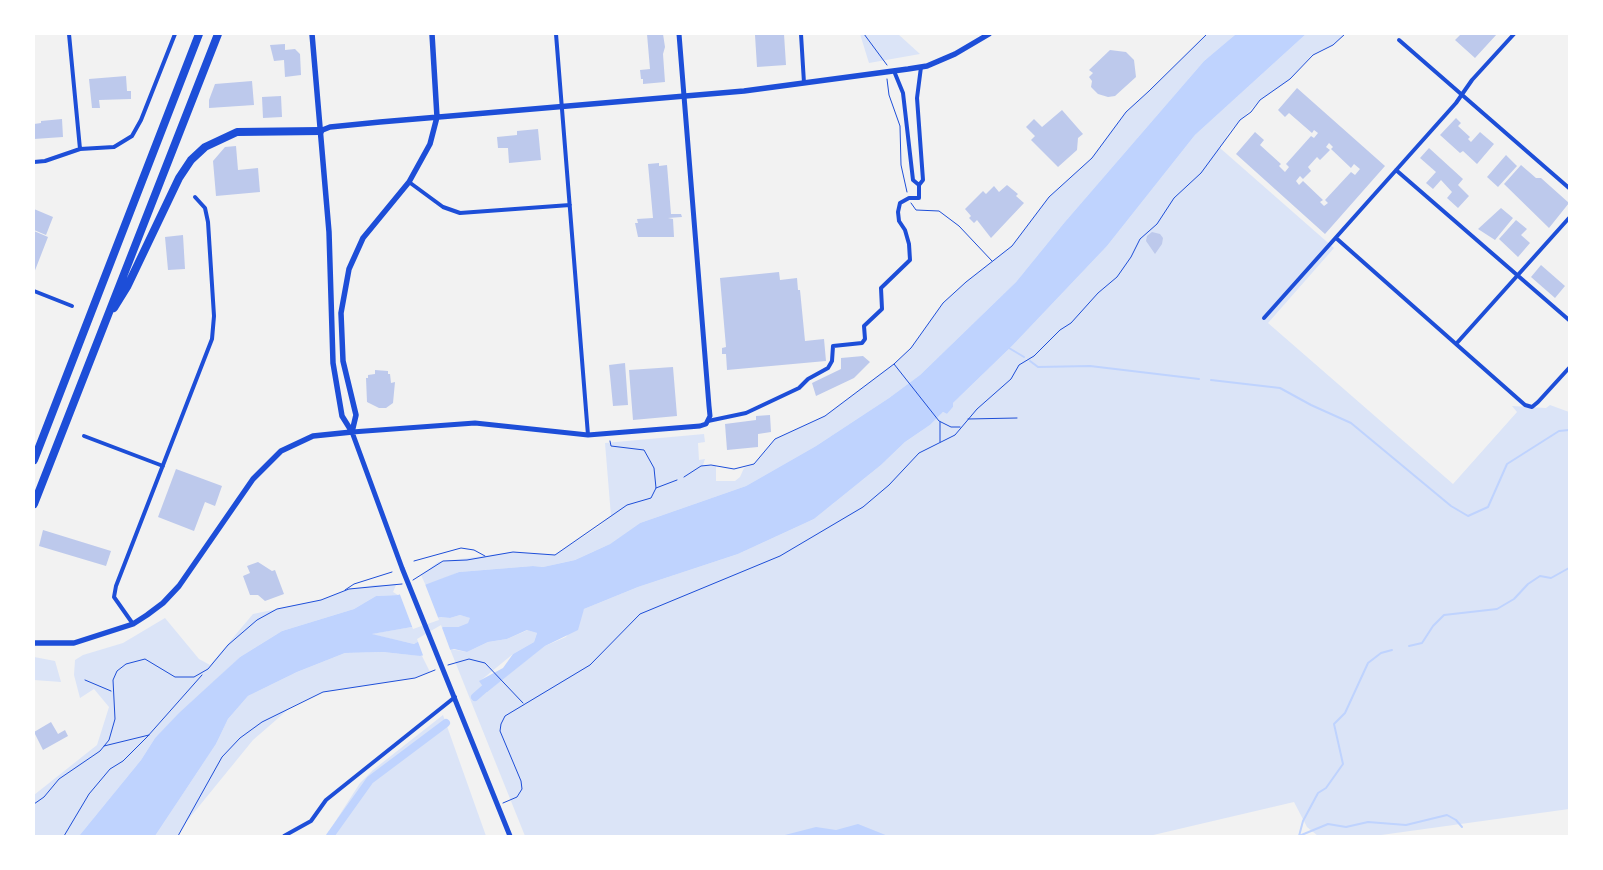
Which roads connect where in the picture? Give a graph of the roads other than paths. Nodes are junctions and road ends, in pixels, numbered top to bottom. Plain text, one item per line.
1 (69, 34) edge
2 (175, 34) edge
3 (199, 34) edge
4 (218, 34) edge
5 (312, 34) edge
6 (432, 34) edge
7 (556, 34) edge
8 (679, 34) edge
9 (801, 34) edge
10 (975, 34) edge
11 (989, 34) edge
12 (1514, 34) edge
13 (981, 39) junction
14 (1399, 40) dead end
15 (921, 67) junction
16 (894, 71) junction
17 (804, 83) junction
18 (1462, 94) junction
19 (684, 96) junction
20 (562, 106) junction
21 (437, 117) junction
22 (320, 131) junction
23 (80, 149) junction
24 (34, 162) edge
25 (1396, 170) junction
26 (409, 182) junction
27 (919, 185) junction
28 (1569, 188) edge
29 (195, 197) dead end
30 (570, 205) junction
31 (1569, 218) edge
32 (1336, 238) junction
33 (1518, 275) junction
34 (34, 291) edge
35 (72, 306) dead end
36 (1264, 318) dead end
37 (1569, 320) edge
38 (104, 322) junction
39 (1456, 344) junction
40 (1569, 368) edge
41 (708, 421) junction
42 (352, 432) junction
43 (588, 435) junction
44 (84, 436) dead end
45 (34, 460) edge
46 (163, 466) junction
47 (34, 504) edge
48 (133, 624) junction
49 (34, 643) edge
50 (455, 697) junction
51 (284, 836) edge
52 (510, 836) edge

1 - 23 street
2 - 23 street
3 - 45 highway
4 - 38 highway
5 - 22 main road
6 - 21 main road
7 - 20 street
8 - 19 street
9 - 17 street
10 - 13 street
11 - 13 main road
12 - 18 street
13 - 15 main road
14 - 18 street
15 - 16 main road
15 - 27 street
16 - 17 main road
16 - 27 street
17 - 19 main road
18 - 25 street
18 - 28 street
19 - 20 main road
19 - 41 street
20 - 21 main road
20 - 30 street
21 - 22 main road
21 - 26 main road
22 - 38 highway
22 - 42 main road
23 - 24 street
25 - 32 street
25 - 33 street
26 - 30 street
26 - 42 main road
27 - 41 street
29 - 46 street
30 - 43 street
31 - 33 street
32 - 36 street
32 - 39 street
33 - 37 street
33 - 39 street
34 - 35 street
38 - 47 highway
39 - 40 street
41 - 43 street
42 - 43 street
42 - 48 main road
42 - 50 street
44 - 46 street
46 - 48 street
48 - 49 main road
50 - 51 street
50 - 52 street

